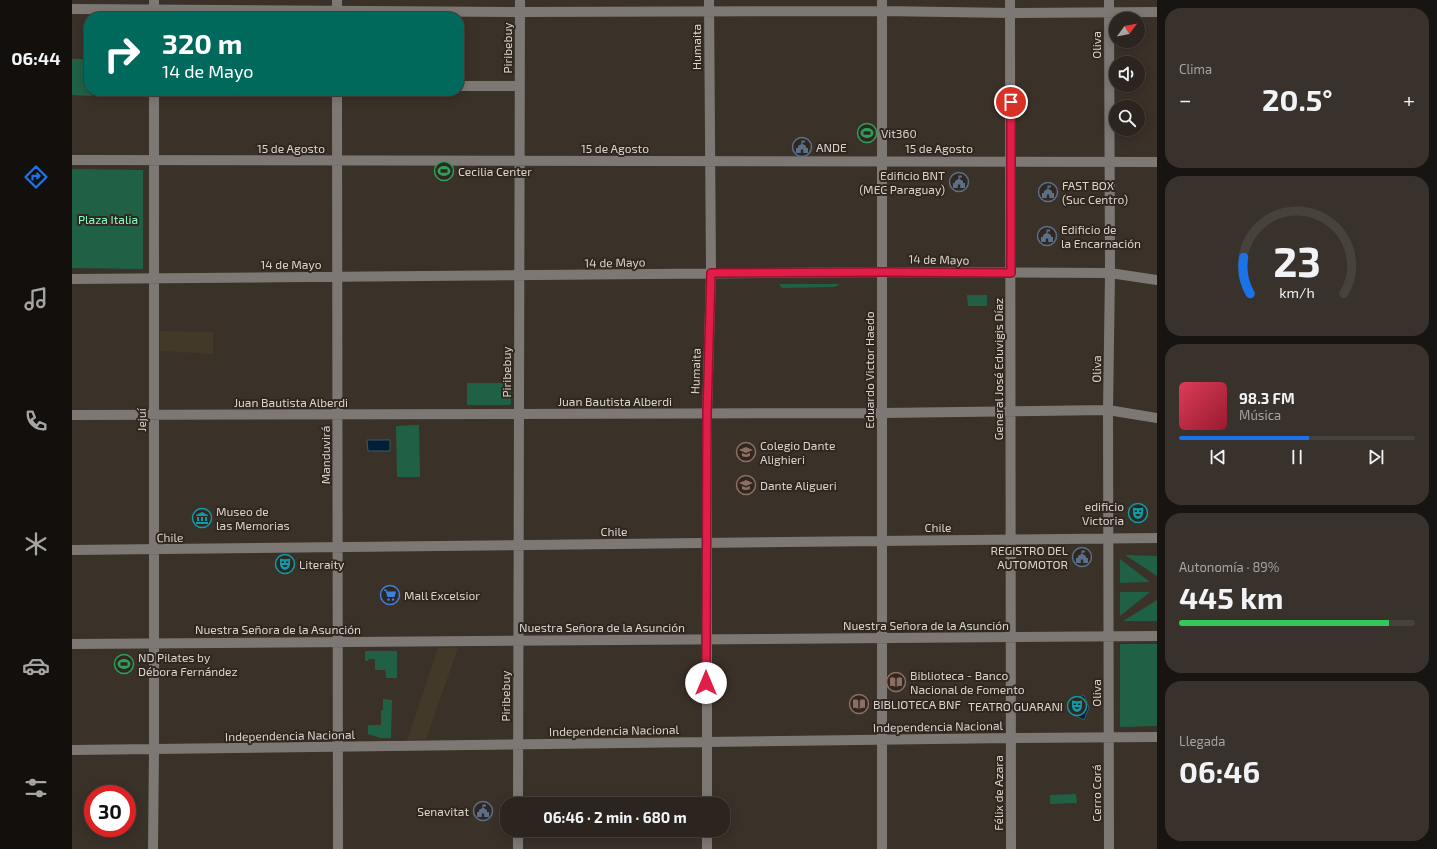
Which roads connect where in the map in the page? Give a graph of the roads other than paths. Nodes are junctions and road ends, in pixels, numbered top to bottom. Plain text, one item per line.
1 (337, 0) edge
2 (520, 0) edge
3 (709, 0) edge
4 (882, 0) edge
5 (1010, 0) edge
6 (1109, 0) edge
7 (72, 9) edge
8 (154, 9) edge
9 (882, 11) junction
10 (264, 12) edge
11 (337, 12) edge
12 (520, 12) junction
13 (709, 12) junction
14 (1109, 12) edge
15 (1145, 12) edge
16 (1157, 12) edge
17 (464, 13) edge
18 (1010, 13) junction
19 (1109, 13) edge
20 (1109, 48) edge
21 (464, 86) edge
22 (519, 86) junction
23 (154, 96) edge
24 (337, 96) edge
25 (72, 160) edge
26 (154, 160) junction
27 (337, 161) junction
28 (519, 161) junction
29 (710, 161) junction
30 (882, 161) junction
31 (1011, 162) junction
32 (1109, 162) junction
33 (1157, 162) edge
34 (882, 272) junction
35 (711, 273) junction
36 (1011, 273) junction
37 (1110, 273) junction
38 (519, 276) junction
39 (338, 277) junction
40 (154, 278) junction
41 (72, 279) edge
42 (1157, 280) edge
43 (1108, 410) junction
44 (1011, 412) junction
45 (882, 413) junction
46 (519, 414) junction
47 (707, 414) junction
48 (72, 415) edge
49 (154, 415) junction
50 (338, 415) junction
51 (1157, 418) edge
52 (1109, 538) junction
53 (1157, 538) edge
54 (1011, 539) junction
55 (882, 540) junction
56 (706, 543) junction
57 (518, 544) junction
58 (338, 546) junction
59 (72, 550) edge
60 (154, 550) junction
61 (1109, 636) junction
62 (1157, 636) edge
63 (1011, 637) junction
64 (882, 638) junction
65 (706, 639) junction
66 (518, 640) junction
67 (338, 642) junction
68 (154, 643) junction
69 (72, 644) edge
70 (1157, 737) edge
71 (1011, 738) junction
72 (1110, 738) junction
73 (882, 740) junction
74 (707, 742) junction
75 (518, 744) junction
76 (339, 747) junction
77 (72, 750) edge
78 (154, 750) junction
79 (518, 797) edge
80 (707, 797) edge
81 (518, 837) edge
82 (707, 837) edge
83 (152, 849) edge
84 (338, 849) edge
85 (518, 849) edge
86 (707, 849) edge
87 (882, 849) edge
88 (1011, 849) edge
89 (1109, 849) edge

1 - 11 street
2 - 12 street, Piribebuy
3 - 13 street, Humaita
4 - 9 street, Eduardo Victor Haedo
5 - 18 street, General José Eduvigis Díaz
6 - 14 street, Oliva
7 - 8 street
8 - 10 street
9 - 13 street
9 - 18 street
9 - 30 street, Eduardo Victor Haedo
12 - 13 street
12 - 17 street
12 - 22 street, Piribebuy
13 - 29 street, Humaita
15 - 16 street
18 - 19 street
18 - 31 street, General José Eduvigis Díaz
20 - 32 street, Oliva
21 - 22 street
22 - 28 street, Piribebuy
23 - 26 street, Jejuí
24 - 27 street, Manduvirá
25 - 26 street, 15 de Agosto
26 - 27 street, 15 de Agosto
26 - 40 street, Jejuí
27 - 28 street, 15 de Agosto
27 - 39 street, Manduvirá
28 - 29 street, 15 de Agosto
28 - 38 street, Piribebuy
29 - 30 street, 15 de Agosto
29 - 35 street, Humaita
30 - 31 street, 15 de Agosto
30 - 34 street, Eduardo Victor Haedo
31 - 32 street, 15 de Agosto
31 - 36 street, General José Eduvigis Díaz
32 - 33 street, 15 de Agosto
32 - 37 street, Oliva
34 - 35 street, 14 de Mayo
34 - 36 street, 14 de Mayo
34 - 45 street, Eduardo Victor Haedo
35 - 38 street, 14 de Mayo
35 - 47 street, Humaita
36 - 37 street, 14 de Mayo
36 - 44 street, General José Eduvigis Díaz
37 - 42 street, 14 de Mayo
37 - 43 street, Oliva
38 - 39 street, 14 de Mayo
38 - 46 street, Piribebuy
39 - 40 street, 14 de Mayo
39 - 50 street, Manduvirá
40 - 41 street, 14 de Mayo
40 - 49 street, Jejuí
43 - 44 street, Juan Bautista Alberdi
43 - 51 street, Juan Bautista Alberdi
43 - 52 street, Oliva
44 - 45 street, Juan Bautista Alberdi
44 - 54 street, General José Eduvigis Díaz
45 - 47 street, Juan Bautista Alberdi
45 - 55 street, Eduardo Victor Haedo
46 - 47 street, Juan Bautista Alberdi
46 - 50 street, Juan Bautista Alberdi
46 - 57 street, Piribebuy
47 - 56 street, Humaita
48 - 49 street, Juan Bautista Alberdi
49 - 50 street, Juan Bautista Alberdi
49 - 60 street, Jejuí
50 - 58 street, Manduvirá
52 - 53 street, Chile
52 - 54 street, Chile
52 - 61 street, Oliva
54 - 55 street, Chile
54 - 63 street, General José Eduvigis Díaz
55 - 56 street, Chile
55 - 64 street, Eduardo Victor Haedo
56 - 57 street, Chile
56 - 65 street, Humaita
57 - 58 street, Chile
57 - 66 street, Piribebuy
58 - 60 street, Chile
58 - 67 street, Manduvirá
59 - 60 street, Chile
60 - 68 street, Jejuí
61 - 62 street, Nuestra Señora de la Asunción
61 - 63 street, Nuestra Señora de la Asunción
61 - 72 street, Oliva
63 - 64 street, Nuestra Señora de la Asunción
63 - 71 street, General José Eduvigis Díaz
64 - 65 street, Nuestra Señora de la Asunción
64 - 73 street, Eduardo Victor Haedo
65 - 66 street, Nuestra Señora de la Asunción
65 - 74 street, Humaita
66 - 67 street, Nuestra Señora de la Asunción
66 - 75 street, Piribebuy
67 - 68 street, Nuestra Señora de la Asunción
67 - 76 street, Manduvirá
68 - 69 street, Nuestra Señora de la Asunción
68 - 78 street, Jejuí
70 - 72 street, Independencia Nacional
71 - 72 street, Independencia Nacional
71 - 73 street, Independencia Nacional
71 - 88 street, Félix de Azara
72 - 89 street, Cerro Corá
73 - 74 street, Independencia Nacional
73 - 87 street, Eduardo Victor Haedo
74 - 75 street, Independencia Nacional
74 - 80 street, Humaita
75 - 76 street, Independencia Nacional
75 - 79 street, Piribebuy
76 - 78 street, Independencia Nacional
76 - 84 street, Manduvirá
77 - 78 street, Independencia Nacional
78 - 83 street, Jejuí
81 - 85 street
82 - 86 street

